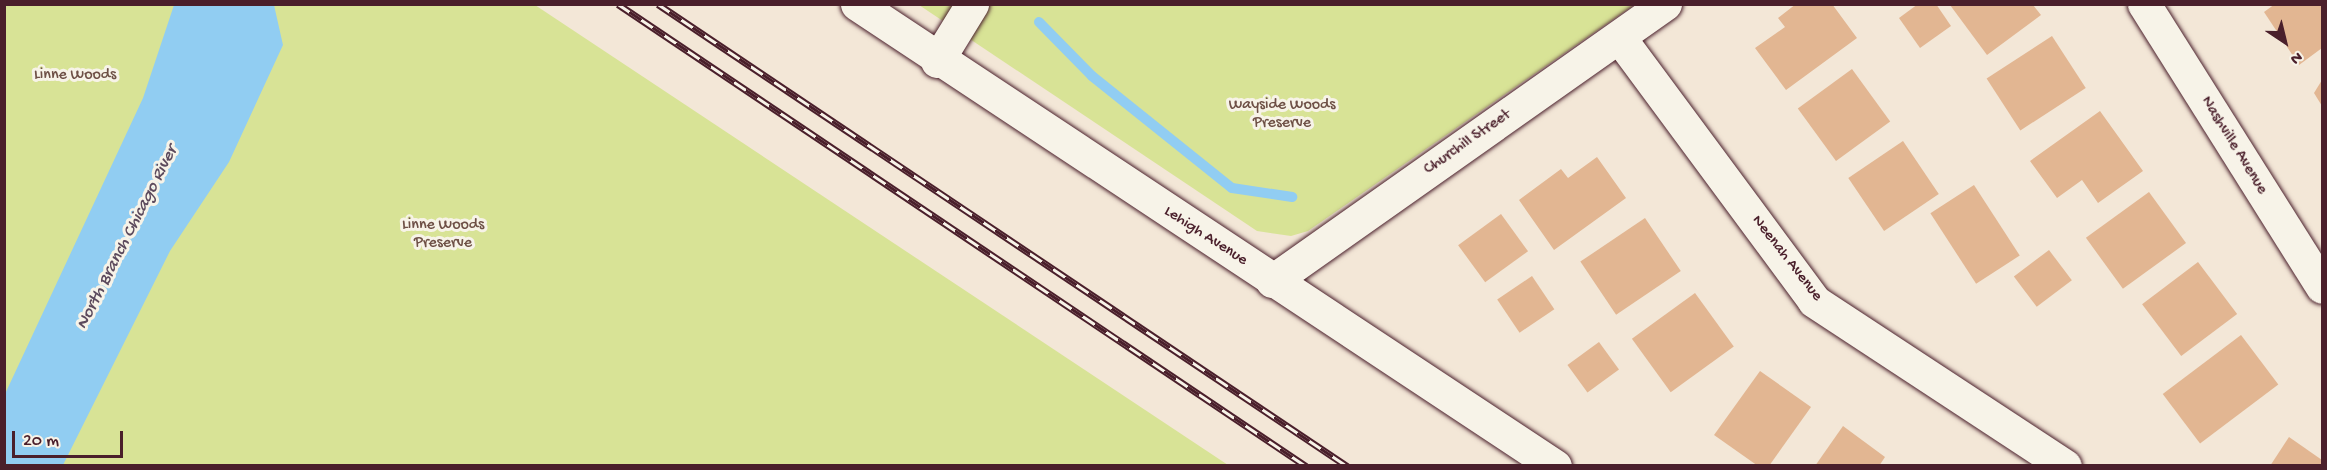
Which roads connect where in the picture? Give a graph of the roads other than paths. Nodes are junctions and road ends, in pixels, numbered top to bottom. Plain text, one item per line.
1 (857, 4) edge
2 (972, 4) edge
3 (1665, 4) edge
4 (2144, 4) edge
5 (1619, 37) junction
6 (937, 61) junction
7 (1272, 281) junction
8 (2322, 287) edge
9 (1556, 465) edge
10 (2066, 465) edge

1 - 6 street, Lehigh Avenue
2 - 6 street
3 - 5 street, Churchill Street
4 - 8 street, Nashville Avenue
5 - 7 street, Churchill Street
5 - 10 street, Neenah Avenue
6 - 7 street, Lehigh Avenue
7 - 9 street, Lehigh Avenue

